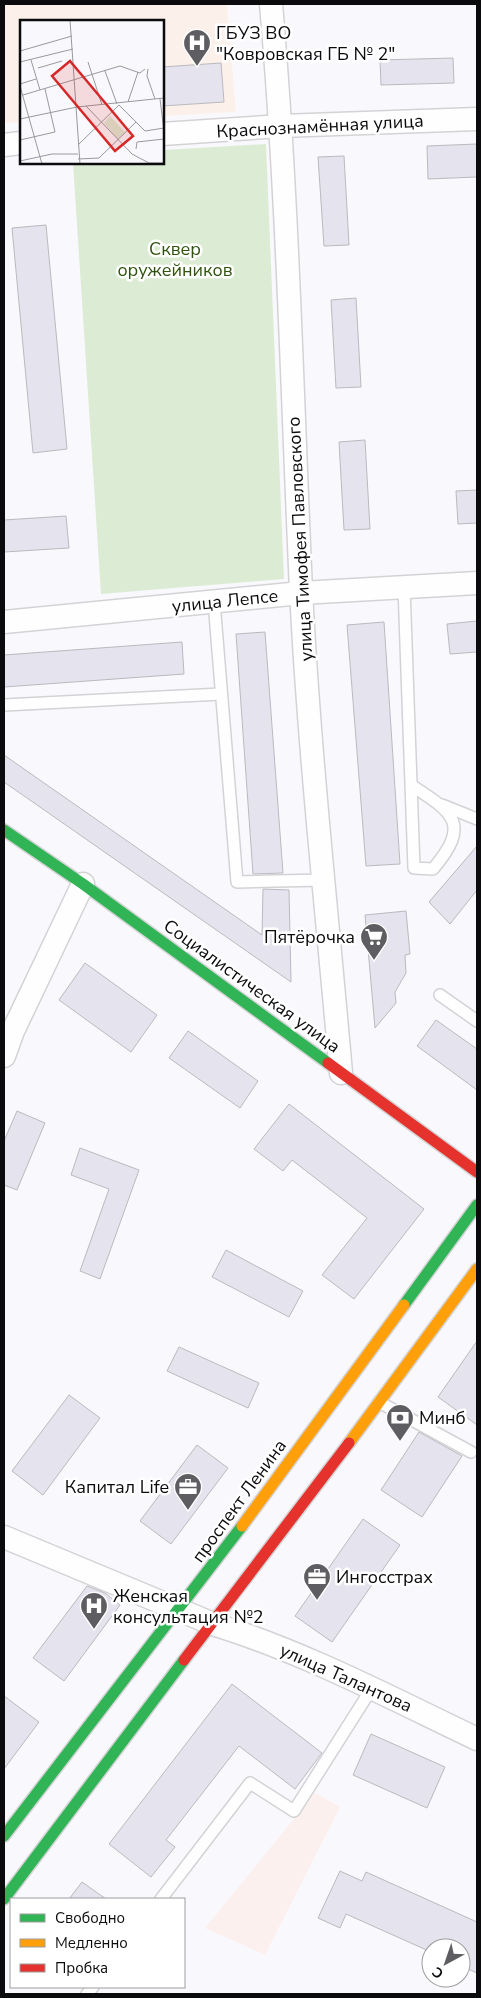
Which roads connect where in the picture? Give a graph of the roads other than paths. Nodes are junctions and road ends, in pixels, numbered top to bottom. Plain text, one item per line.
1 (271, 4) edge
2 (477, 119) edge
3 (282, 126) junction
4 (164, 134) edge
5 (20, 143) edge
6 (4, 144) edge
7 (477, 583) edge
8 (404, 587) junction
9 (301, 593) junction
10 (214, 602) junction
11 (4, 622) edge
12 (221, 694) junction
13 (4, 705) edge
14 (411, 785) junction
15 (442, 805) junction
16 (477, 819) edge
17 (4, 830) edge
18 (323, 880) junction
19 (83, 884) junction
20 (440, 995) dead end
21 (477, 1021) edge
22 (8, 1028) edge
23 (4, 1056) edge
24 (342, 1073) junction
25 (477, 1172) edge
26 (477, 1205) edge
27 (477, 1269) edge
28 (379, 1402) junction
29 (471, 1452) dead end
30 (4, 1537) edge
31 (179, 1609) junction
32 (213, 1624) junction
33 (372, 1688) junction
34 (477, 1739) edge
35 (4, 1836) edge
36 (162, 1898) edge
37 (4, 1899) edge

1 - 3 street, улица Тимофея Павловского
2 - 3 street, Краснознамённая улица
3 - 4 street, Краснознамённая улица
3 - 9 street, улица Тимофея Павловского
5 - 6 street
7 - 8 street, улица Лепсе
8 - 9 street, улица Лепсе
8 - 14 lane
9 - 10 street, улица Лепсе
9 - 18 street, улица Тимофея Павловского
10 - 11 street, улица Лепсе
10 - 12 lane
12 - 13 lane
12 - 18 lane
14 - 15 lane
14 - 15 lane
15 - 16 lane
17 - 19 main road, Социалистическая улица
18 - 24 street, улица Тимофея Павловского
19 - 22 street
19 - 24 main road, Социалистическая улица
20 - 21 lane
22 - 23 street
24 - 25 main road, Социалистическая улица
26 - 31 main road, проспект Ленина
27 - 28 main road
28 - 29 lane
28 - 32 main road
30 - 31 street, улица Талантова
31 - 32 street, улица Талантова
31 - 35 main road, проспект Ленина
32 - 33 street, улица Талантова
32 - 37 main road
33 - 34 street, улица Талантова
33 - 36 lane

